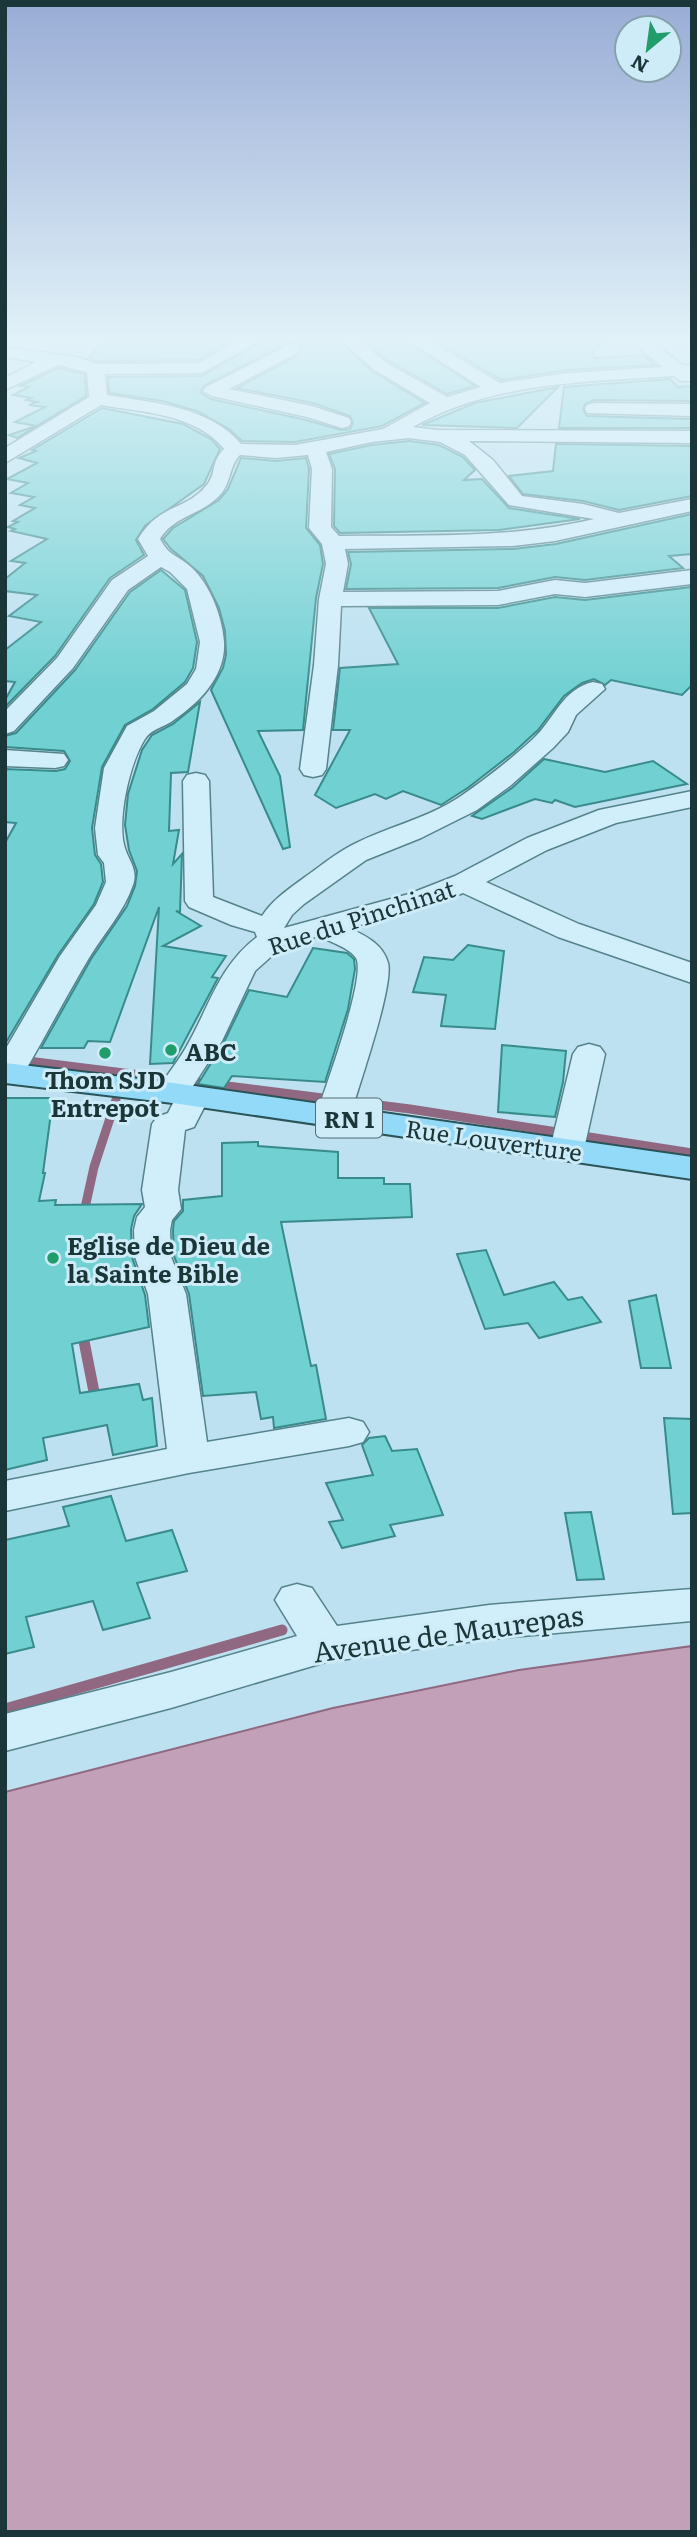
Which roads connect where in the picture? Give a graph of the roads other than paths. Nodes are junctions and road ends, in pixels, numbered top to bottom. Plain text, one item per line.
1 (229, 455) edge
2 (317, 455) edge
3 (473, 455) edge
4 (692, 505) edge
5 (619, 519) junction
6 (332, 543) junction
7 (160, 558) junction
8 (692, 577) edge
9 (330, 600) junction
10 (593, 689) dead end
11 (5, 726) edge
12 (5, 758) edge
13 (55, 760) dead end
14 (313, 769) dead end
15 (196, 781) dead end
16 (692, 799) edge
17 (465, 882) junction
18 (323, 927) junction
19 (270, 934) junction
20 (692, 974) edge
21 (589, 1054) dead end
22 (11, 1066) edge
23 (182, 1087) junction
24 (337, 1105) junction
25 (569, 1138) junction
26 (692, 1168) edge
27 (349, 1432) dead end
28 (189, 1459) junction
29 (5, 1496) edge
30 (297, 1600) dead end
31 (692, 1605) edge
32 (326, 1645) junction
33 (5, 1733) edge

1 - 7 street
2 - 6 street
3 - 5 street
4 - 5 street
5 - 6 street
6 - 9 street
7 - 11 street
7 - 22 street
8 - 9 street
9 - 14 street
10 - 19 street
12 - 13 street
15 - 19 street
16 - 17 street, Rue du Pinchinat
17 - 18 street, Rue du Pinchinat
17 - 20 street
18 - 19 street, Rue du Pinchinat
18 - 24 street
19 - 23 street, Rue du Pinchinat
21 - 25 street
22 - 23 main road, Rue Louverture / RN 1
23 - 24 main road, Rue Louverture / RN 1
23 - 28 street, Rue du Pinchinat
24 - 25 main road, Rue Louverture / RN 1
25 - 26 main road, Rue Louverture / RN 1
27 - 28 street
28 - 29 street
30 - 32 street
31 - 32 street, Avenue de Maurepas
32 - 33 street, Avenue de Maurepas

